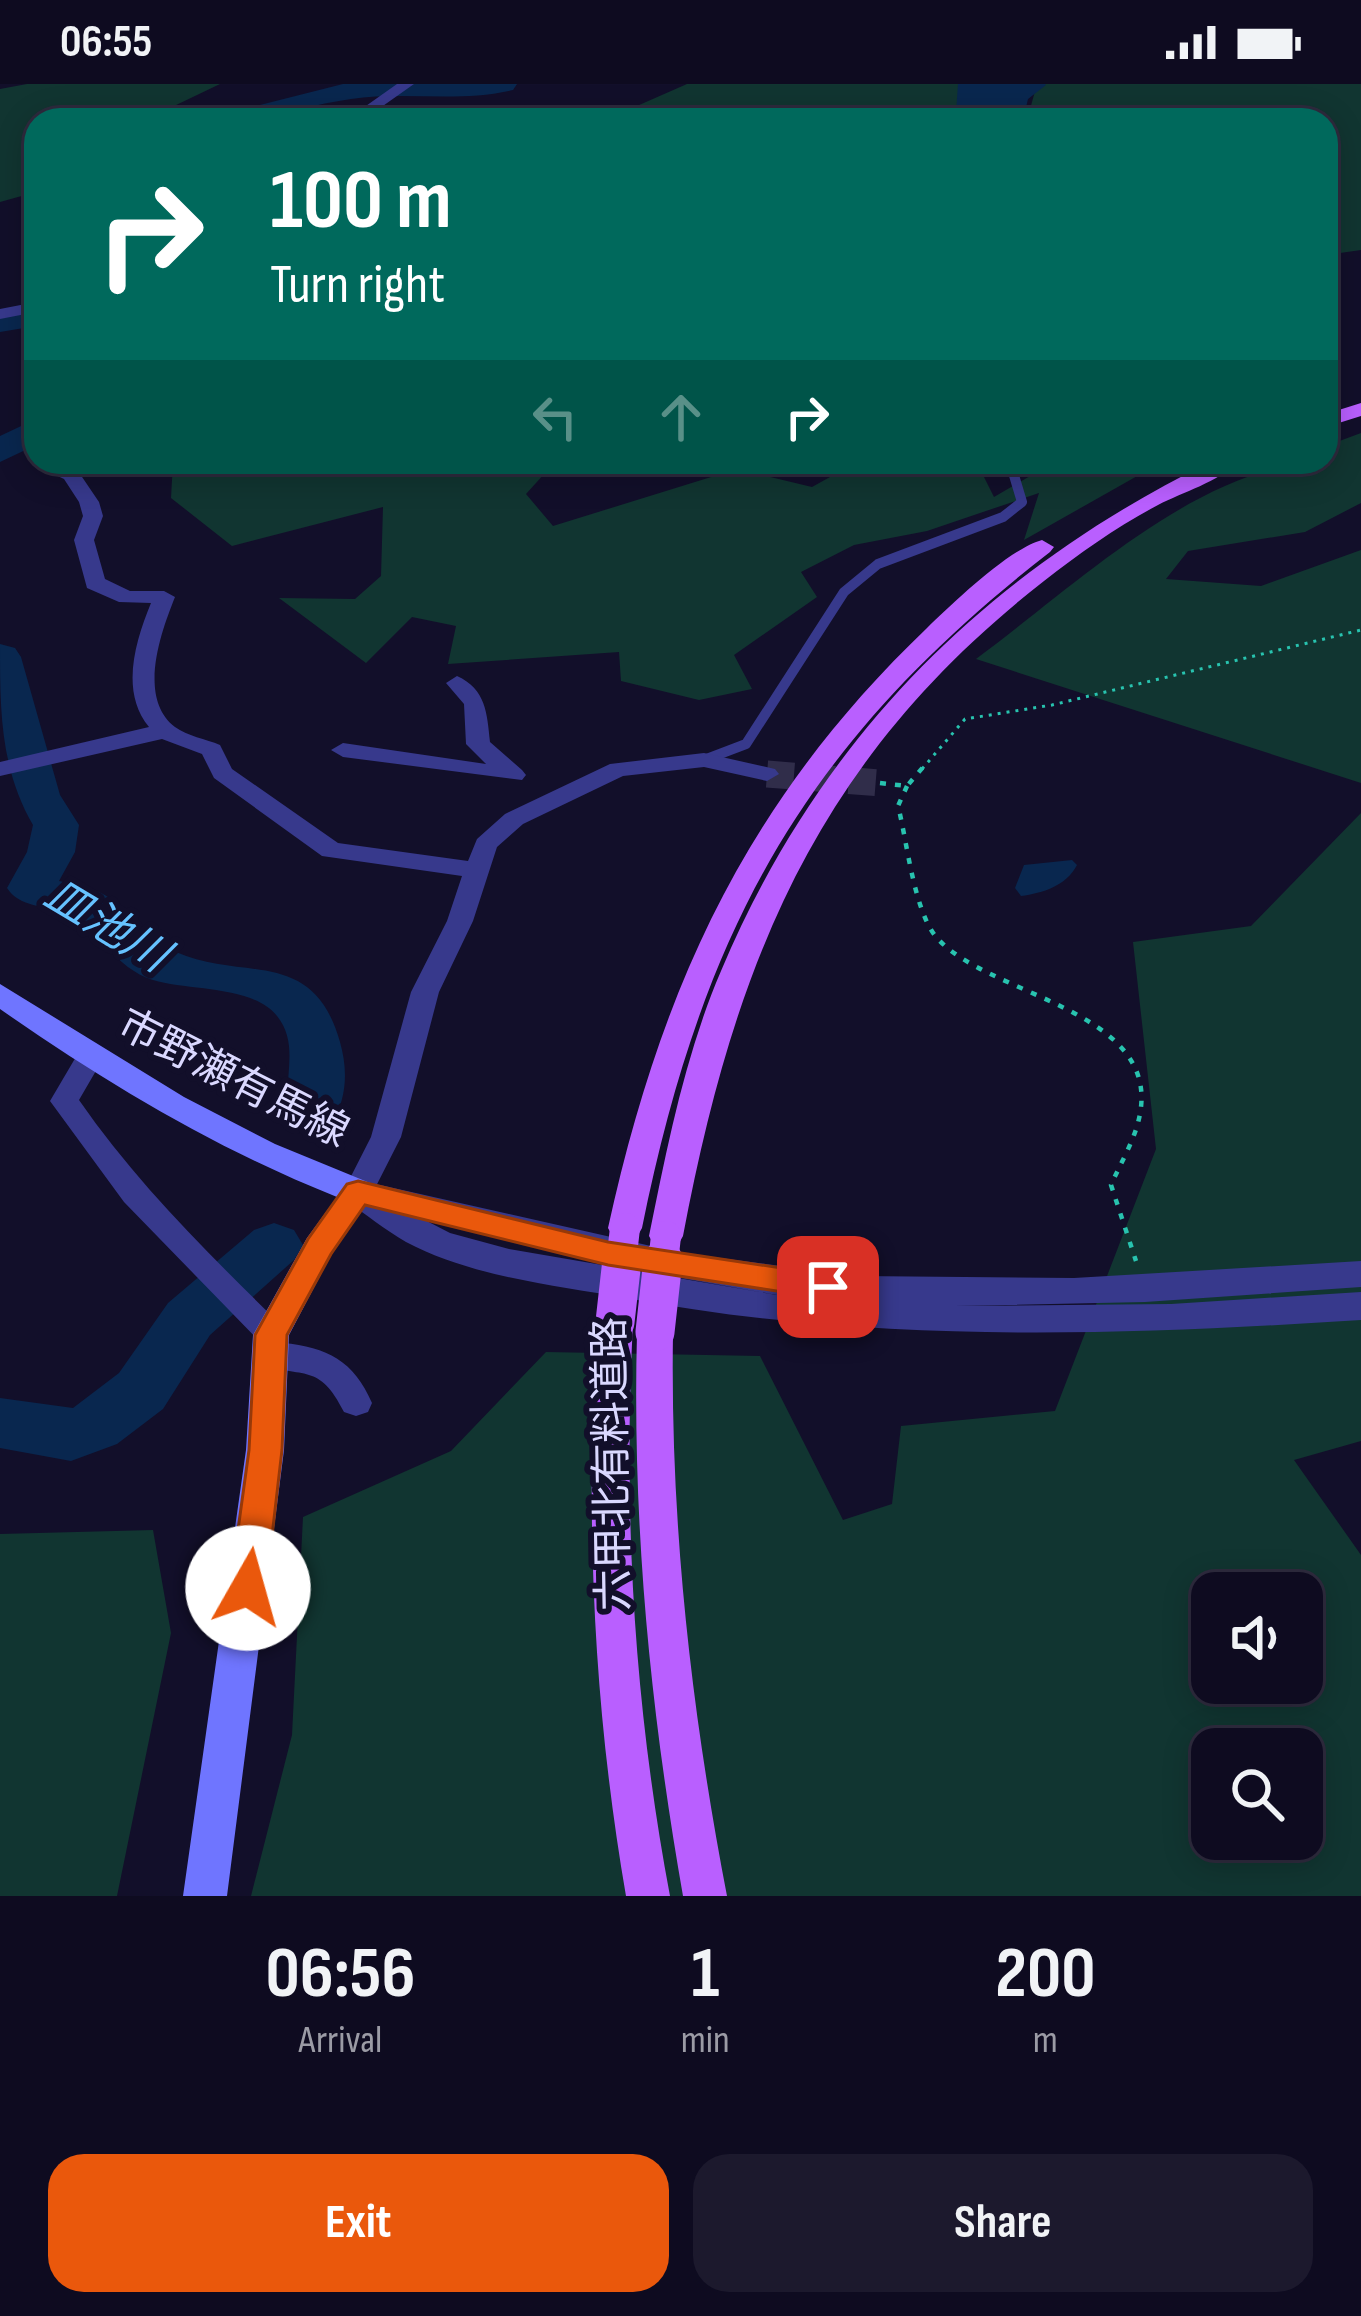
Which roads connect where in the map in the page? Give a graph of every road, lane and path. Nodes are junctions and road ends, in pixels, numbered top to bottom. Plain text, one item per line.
1 (405, 86) edge
2 (371, 108) edge
3 (69, 474) edge
4 (1017, 474) edge
5 (1165, 474) edge
6 (1203, 474) edge
7 (1361, 630) edge
8 (457, 682) dead end
9 (164, 730) junction
10 (343, 750) dead end
11 (704, 760) junction
12 (0, 769) edge
13 (766, 774) tunnel mouth
14 (514, 775) junction
15 (880, 783) tunnel mouth
16 (907, 786) junction
17 (514, 819) junction
18 (473, 870) junction
19 (0, 994) edge
20 (90, 1058) junction
21 (358, 1192) junction
22 (1361, 1274) edge
23 (1147, 1288) junction
24 (1361, 1306) edge
25 (271, 1345) junction
26 (356, 1402) dead end
27 (205, 1896) edge
28 (648, 1896) edge
29 (705, 1896) edge

1 - 2 street
3 - 9 street
4 - 11 lane
5 - 28 main road, 六甲北有料道路, bridge
6 - 29 main road, 六甲北有料道路, bridge
7 - 16 path
8 - 14 street
9 - 12 street
9 - 18 street
10 - 14 street
11 - 13 street
11 - 17 street
14 - 17 street
15 - 16 path
16 - 23 path
17 - 18 street
18 - 21 street
19 - 20 main road, 市野瀬有馬線
20 - 21 main road, 市野瀬有馬線
20 - 25 street
21 - 23 street
21 - 24 street
21 - 25 main road, 市野瀬有馬線
22 - 23 street
25 - 26 street
25 - 27 main road, 市野瀬有馬線

